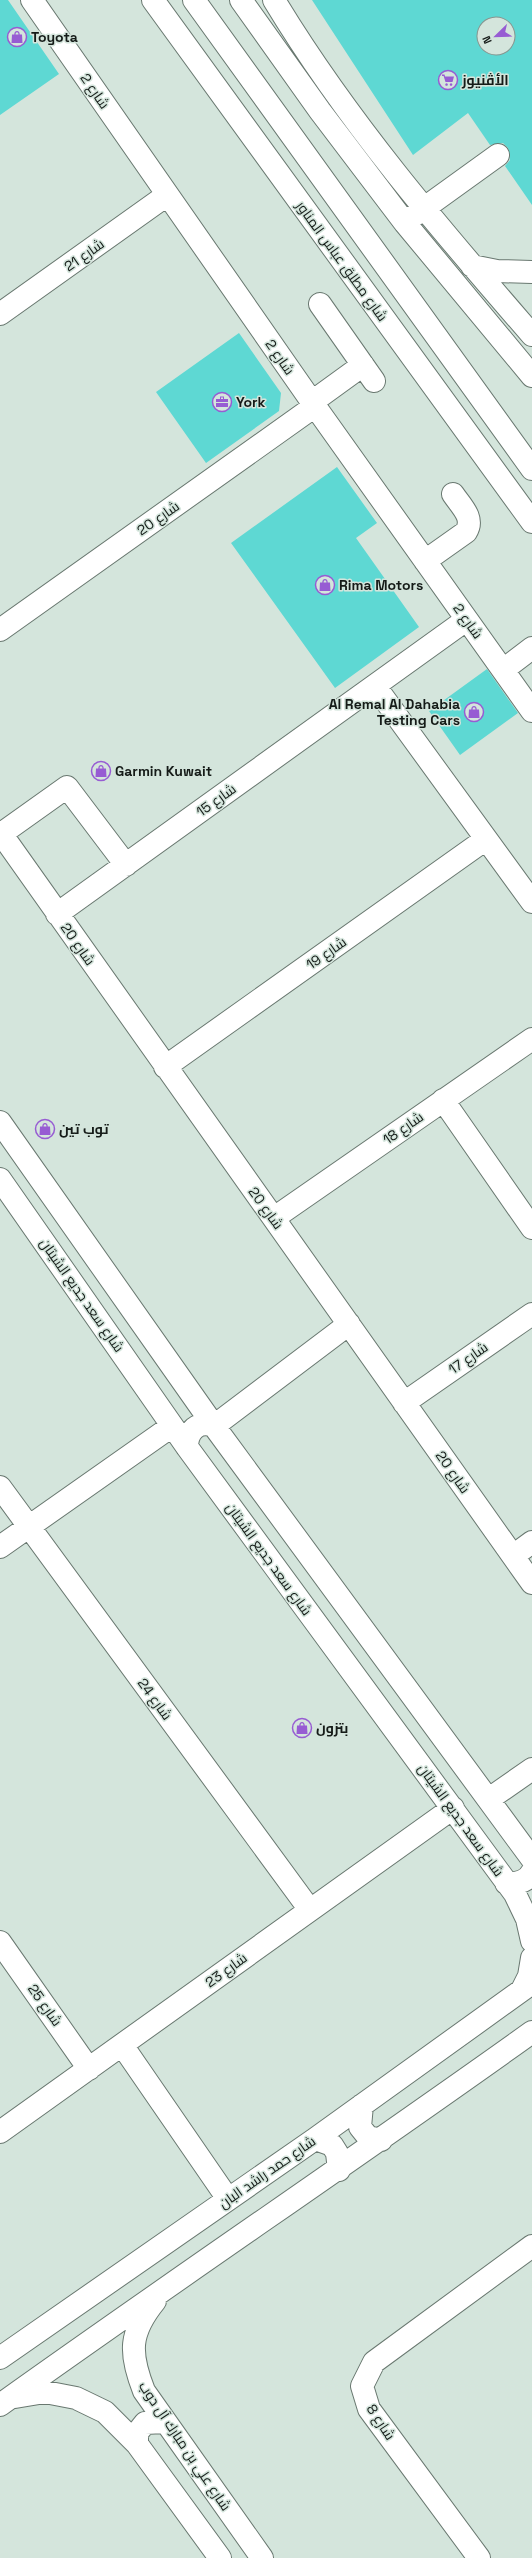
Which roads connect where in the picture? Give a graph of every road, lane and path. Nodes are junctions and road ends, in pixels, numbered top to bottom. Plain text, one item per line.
1 (32, 0) edge
2 (153, 0) edge
3 (194, 0) edge
4 (241, 0) edge
5 (274, 0) edge
6 (501, 161) dead end
7 (167, 195) junction
8 (428, 214) junction
9 (410, 229) junction
10 (472, 266) junction
11 (532, 272) edge
12 (320, 304) dead end
13 (0, 314) edge
14 (532, 335) edge
15 (532, 376) edge
16 (313, 404) junction
17 (532, 469) edge
18 (453, 494) dead end
19 (532, 522) edge
20 (425, 561) junction
21 (466, 620) junction
22 (0, 630) edge
23 (532, 648) edge
24 (502, 670) junction
25 (375, 686) junction
26 (532, 711) edge
27 (0, 833) edge
28 (486, 839) junction
29 (126, 865) junction
30 (532, 902) edge
31 (57, 914) junction
32 (532, 1039) edge
33 (165, 1067) junction
34 (443, 1100) junction
35 (0, 1122) edge
36 (0, 1179) edge
37 (274, 1218) junction
38 (532, 1228) edge
39 (532, 1314) edge
40 (348, 1324) junction
41 (181, 1379) junction
42 (154, 1397) junction
43 (404, 1403) junction
44 (172, 1426) junction
45 (214, 1426) junction
46 (187, 1447) junction
47 (0, 1487) edge
48 (29, 1527) junction
49 (532, 1542) edge
50 (0, 1547) edge
51 (513, 1556) junction
52 (532, 1583) edge
53 (532, 1769) edge
54 (489, 1799) junction
55 (453, 1808) junction
56 (532, 1859) edge
57 (532, 1872) edge
58 (506, 1883) junction
59 (310, 1910) junction
60 (532, 1941) edge
61 (0, 1942) edge
62 (532, 1958) edge
63 (527, 1986) edge
64 (532, 2032) edge
65 (122, 2045) junction
66 (89, 2068) junction
67 (362, 2105) junction
68 (0, 2132) edge
69 (315, 2138) junction
70 (381, 2140) junction
71 (339, 2170) junction
72 (228, 2199) junction
73 (532, 2246) edge
74 (166, 2287) junction
75 (0, 2358) edge
76 (5, 2402) edge
77 (165, 2422) junction
78 (137, 2444) junction
79 (220, 2558) edge
80 (262, 2558) edge
81 (479, 2558) edge

1 - 7 street, شارع 2
2 - 19 street, شارع مطلق عباس المناور
3 - 17 street
4 - 9 street
5 - 8 street
6 - 8 street
7 - 13 street, شارع 21
7 - 16 street, شارع 2
8 - 9 street
8 - 10 street
9 - 15 street
10 - 11 street
10 - 14 street
12 - 16 street, شارع 20
16 - 20 street, شارع 2
16 - 22 street, شارع 20
18 - 20 street
20 - 21 street, شارع 2
21 - 24 street, شارع 2
21 - 25 street, شارع 15
23 - 24 street
24 - 26 street, شارع 2
25 - 28 street
25 - 29 street, شارع 15
27 - 29 street
27 - 31 street, شارع 20
28 - 30 street
28 - 33 street, شارع 19
29 - 31 street, شارع 15
31 - 33 street, شارع 20
32 - 34 street, شارع 18
33 - 37 street, شارع 20
34 - 37 street, شارع 18
34 - 38 street
35 - 41 street
36 - 42 street, شارع سعد جديع الشيتان
37 - 40 street, شارع 20
39 - 43 street, شارع 17
40 - 43 street, شارع 20
40 - 45 street
41 - 42 street
41 - 45 street
42 - 44 street, شارع سعد جديع الشيتان
43 - 51 street, شارع 20
44 - 46 street, شارع سعد جديع الشيتان
44 - 48 street
45 - 46 street
45 - 54 street
46 - 55 street, شارع سعد جديع الشيتان
47 - 48 street, شارع 24
48 - 50 street
48 - 59 street, شارع 24
49 - 51 street
51 - 52 street, شارع 20
53 - 54 street
54 - 56 street
55 - 58 street, شارع سعد جديع الشيتان
55 - 59 street, شارع 23
57 - 58 street
58 - 60 street, شارع سعد جديع الشيتان
59 - 65 street, شارع 23
61 - 66 street, شارع 25
62 - 63 street
63 - 67 street, شارع حمد راشد البان
64 - 70 street
65 - 66 street, شارع 23
65 - 72 street
66 - 68 street, شارع 23
67 - 69 street, شارع حمد راشد البان
67 - 70 street
69 - 71 street
69 - 72 street, شارع حمد راشد البان
70 - 71 street
71 - 74 street
72 - 75 street, شارع حمد راشد البان
73 - 81 street, شارع 8
74 - 76 street
74 - 77 street, شارع علي بن مبارك آل دوب
76 - 78 street
77 - 78 street
77 - 80 street, شارع علي بن مبارك آل دوب
78 - 79 street

